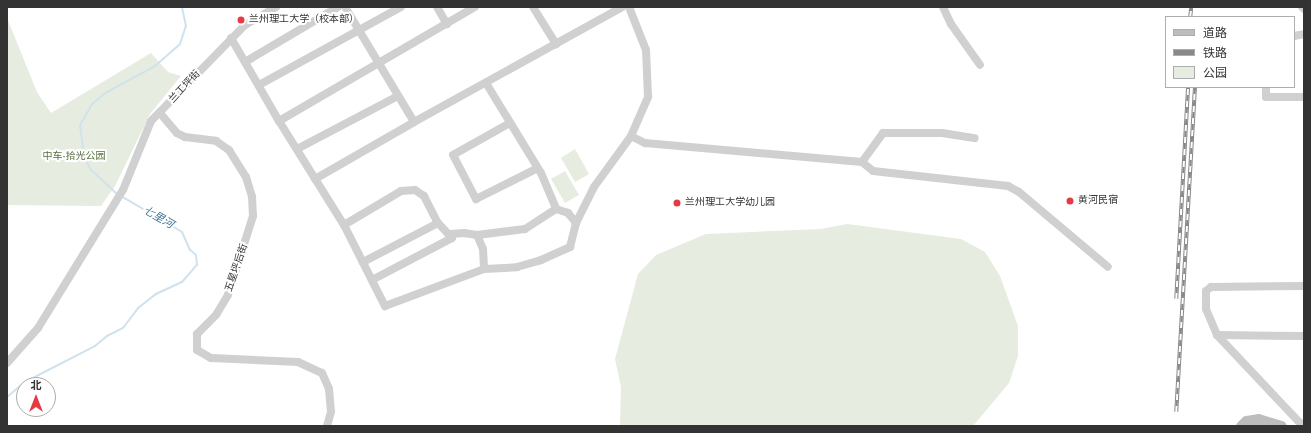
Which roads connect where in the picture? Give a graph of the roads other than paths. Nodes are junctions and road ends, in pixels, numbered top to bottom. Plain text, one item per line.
1 (276, 7) edge
2 (338, 7) edge
3 (345, 7) edge
4 (401, 7) edge
5 (437, 7) edge
6 (475, 7) edge
7 (533, 7) edge
8 (622, 7) edge
9 (629, 7) edge
10 (943, 7) edge
11 (1302, 7) edge
12 (1304, 9) edge
13 (447, 24) junction
14 (359, 30) junction
15 (231, 38) junction
16 (556, 44) junction
17 (245, 62) junction
18 (377, 63) junction
19 (980, 65) dead end
20 (486, 82) junction
21 (259, 85) junction
22 (1266, 88) edge
23 (398, 96) junction
24 (1304, 97) edge
25 (160, 113) junction
26 (279, 121) junction
27 (414, 122) junction
28 (510, 122) junction
29 (631, 136) junction
30 (974, 138) dead end
31 (297, 148) junction
32 (862, 162) junction
33 (538, 168) junction
34 (315, 179) junction
35 (556, 210) junction
36 (438, 223) junction
37 (576, 223) junction
38 (344, 225) junction
39 (450, 234) junction
40 (477, 235) junction
41 (363, 262) junction
42 (1108, 267) dead end
43 (484, 269) junction
44 (372, 280) junction
45 (1304, 286) edge
46 (1217, 335) junction
47 (1304, 336) edge
48 (7, 363) edge
49 (1304, 423) edge
50 (327, 426) edge
51 (1241, 426) edge
52 (1281, 426) edge

1 - 15 street, 兰工坪街
2 - 17 street
3 - 14 street
4 - 14 street
5 - 13 street
6 - 13 street
7 - 16 street
8 - 16 street
9 - 29 street
10 - 19 street
11 - 12 street
13 - 18 street
14 - 18 street
14 - 21 street
15 - 17 street
15 - 25 street, 兰工坪街
16 - 20 street
17 - 21 street
18 - 23 street
18 - 26 street
20 - 27 street
20 - 28 street
21 - 26 street
22 - 24 street
23 - 27 street
23 - 31 street
25 - 48 street, 兰工坪街
25 - 50 street, 五星坪后街
26 - 31 street
27 - 34 street
28 - 33 street
28 - 33 street
29 - 32 street
29 - 37 street
30 - 32 street
31 - 34 street
32 - 42 street
33 - 35 street
34 - 38 street
35 - 37 street
35 - 40 street
36 - 38 street
36 - 39 street
36 - 41 street
37 - 43 street
38 - 41 street
39 - 40 street
39 - 44 street
40 - 43 street
41 - 44 street
43 - 44 street
45 - 46 street
46 - 47 street
46 - 49 street
51 - 52 street

